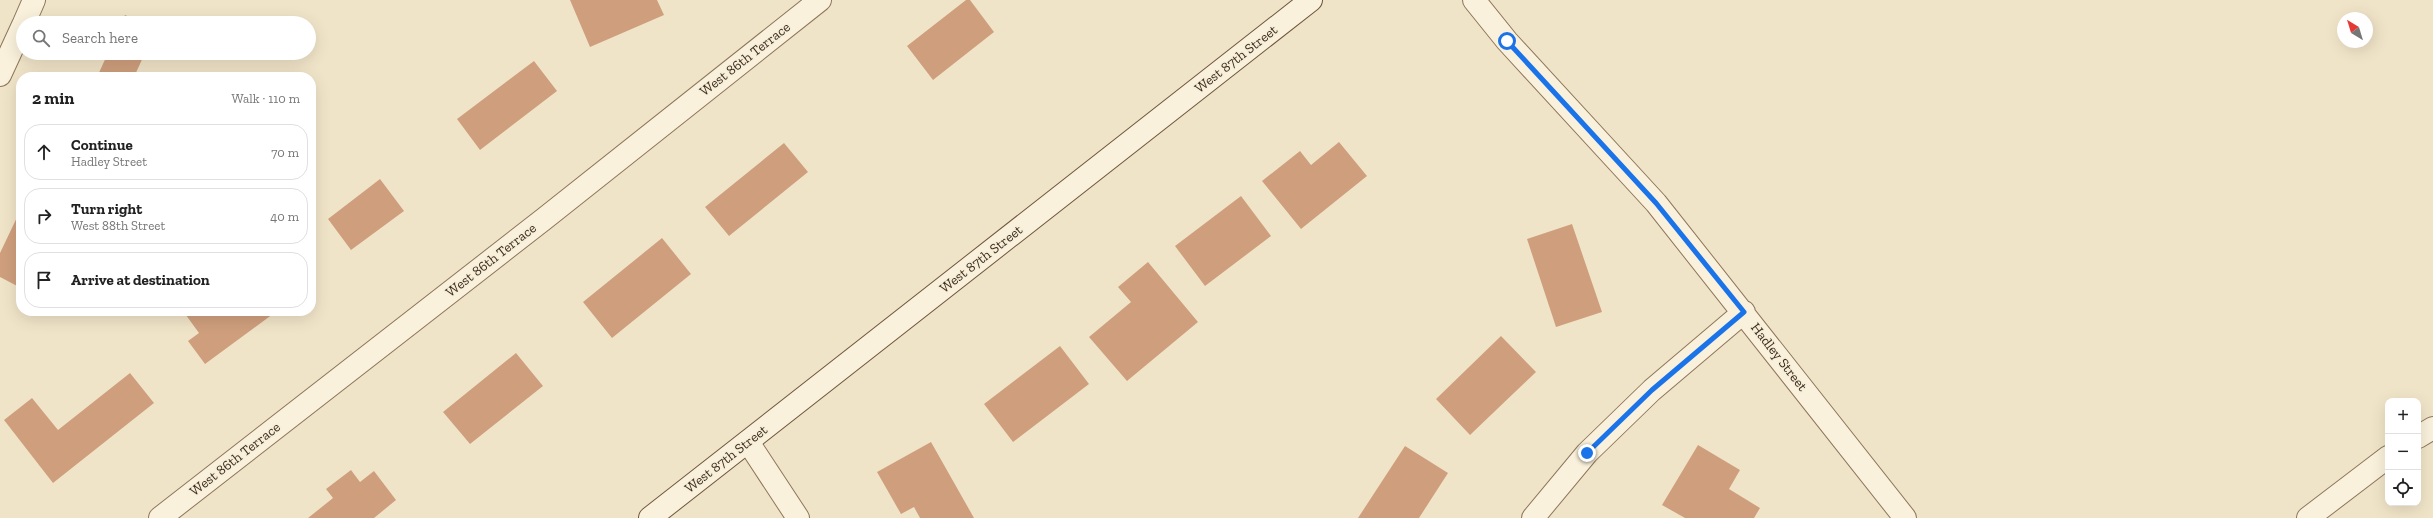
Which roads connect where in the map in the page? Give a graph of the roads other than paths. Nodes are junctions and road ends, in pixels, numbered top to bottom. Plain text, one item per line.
1 (34, 0) edge
2 (820, 0) edge
3 (1311, 0) edge
4 (1474, 0) edge
5 (27, 16) edge
6 (16, 40) edge
7 (0, 75) edge
8 (1744, 312) junction
9 (2433, 428) edge
10 (2421, 435) edge
11 (748, 442) junction
12 (2385, 458) edge
13 (160, 518) edge
14 (650, 518) edge
15 (798, 518) edge
16 (1533, 518) edge
17 (1905, 518) edge
18 (2308, 518) edge

1 - 5 street
2 - 13 street, West 86th Terrace
3 - 11 street, West 87th Street
4 - 8 street, Hadley Street
6 - 7 street
8 - 16 street
8 - 17 street, Hadley Street
9 - 10 street
11 - 14 street, West 87th Street
11 - 15 street
12 - 18 street

